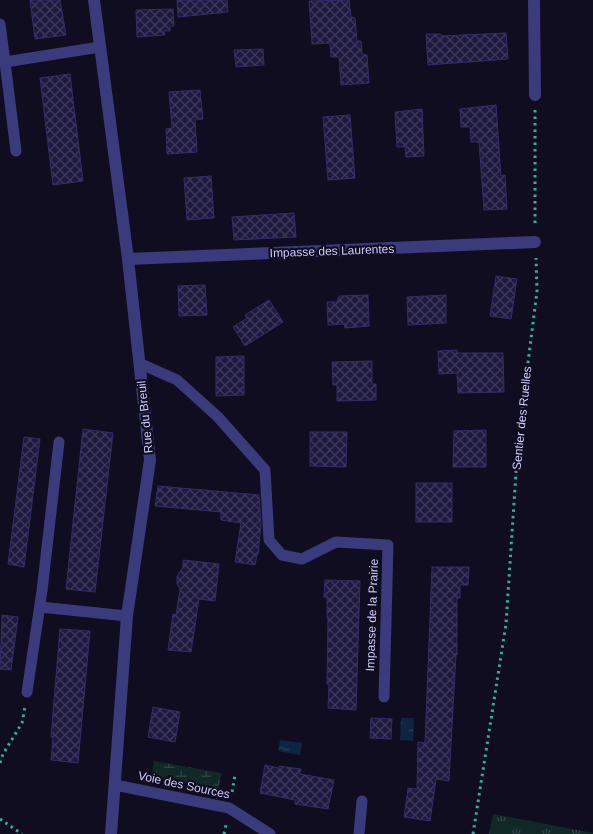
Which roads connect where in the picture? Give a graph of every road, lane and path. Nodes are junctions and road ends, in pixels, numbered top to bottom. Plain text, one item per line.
1 (94, 0) edge
2 (534, 0) edge
3 (0, 24) edge
4 (100, 47) junction
5 (5, 62) junction
6 (535, 94) joint
7 (16, 151) dead end
8 (535, 242) junction
9 (128, 259) junction
10 (139, 363) junction
11 (59, 442) dead end
12 (40, 607) junction
13 (127, 616) junction
14 (27, 692) joint
15 (384, 697) dead end
16 (0, 763) edge
17 (115, 785) junction
18 (362, 801) dead end
19 (0, 819) edge
20 (22, 834) edge
21 (111, 834) edge
22 (270, 834) edge
23 (359, 834) edge
24 (473, 834) edge

1 - 4 street, Rue du Breuil
2 - 6 street
3 - 5 lane
4 - 5 lane
4 - 9 street, Rue du Breuil
5 - 7 lane
6 - 8 path, Sentier des Ruelles
8 - 9 street, Impasse des Laurentes
8 - 24 path, Sentier des Ruelles
9 - 10 street, Rue du Breuil
10 - 13 street, Rue du Breuil
10 - 15 lane, Impasse de la Prairie
11 - 12 lane
12 - 13 lane
12 - 14 lane
13 - 17 street, Rue du Breuil
14 - 16 path
17 - 21 street, Rue du Breuil
17 - 22 lane, Voie des Sources
18 - 23 lane
19 - 20 path

